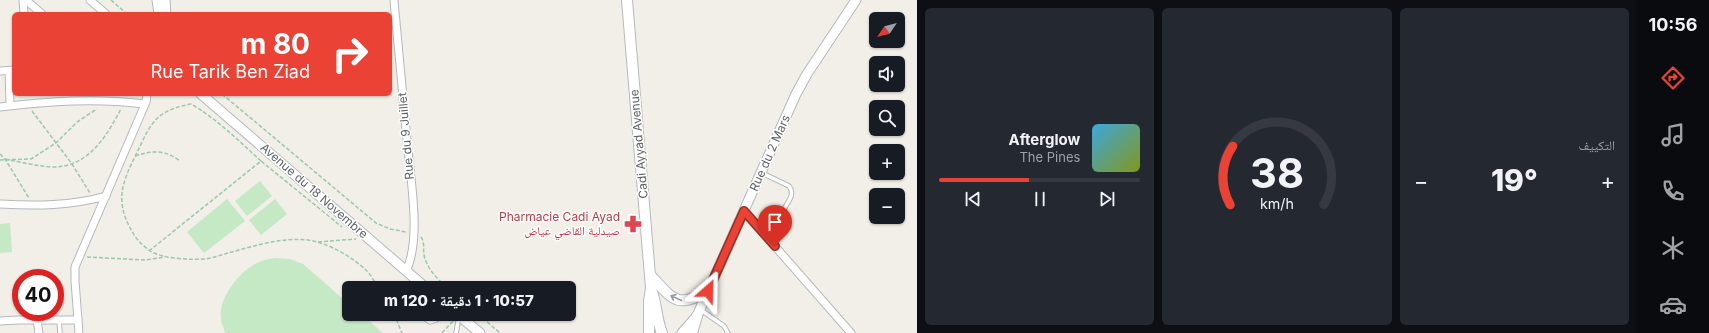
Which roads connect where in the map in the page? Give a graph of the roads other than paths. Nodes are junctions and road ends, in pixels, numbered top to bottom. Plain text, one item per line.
1 (23, 0) edge
2 (26, 0) edge
3 (90, 0) edge
4 (157, 0) edge
5 (165, 0) edge
6 (394, 0) edge
7 (627, 0) edge
8 (856, 0) edge
9 (24, 12) edge
10 (40, 12) edge
11 (104, 12) edge
12 (159, 12) edge
13 (166, 12) edge
14 (11, 70) edge
15 (0, 71) edge
16 (147, 96) edge
17 (151, 96) edge
18 (203, 96) edge
19 (101, 97) edge
20 (145, 103) junction
21 (10, 105) junction
22 (0, 106) edge
23 (761, 172) junction
24 (106, 196) junction
25 (0, 204) edge
26 (744, 211) junction
27 (783, 211) dead end
28 (406, 271) junction
29 (650, 275) junction
30 (414, 281) edge
31 (651, 288) junction
32 (708, 291) junction
33 (698, 312) junction
34 (64, 320) edge
35 (78, 320) junction
36 (0, 321) edge
37 (12, 321) edge
38 (37, 321) edge
39 (59, 321) edge
40 (457, 321) edge
41 (465, 321) edge
42 (39, 333) edge
43 (60, 333) edge
44 (79, 333) edge
45 (456, 333) edge
46 (480, 333) edge
47 (649, 333) edge
48 (662, 333) edge
49 (682, 333) edge
50 (692, 333) edge
51 (728, 333) edge
52 (851, 333) edge

1 - 9 street
2 - 10 street
3 - 11 street
4 - 12 street
5 - 13 street
6 - 28 street, Rue du 9 Juillet
7 - 29 main road, Cadi Ayyad Avenue
8 - 23 street, Rue du 2 Mars
14 - 15 street
14 - 21 street
16 - 20 street
17 - 20 street
18 - 28 street, Avenue du 18 Novembre
19 - 20 street
19 - 21 street
20 - 24 street
21 - 22 street
23 - 26 street, Rue du 2 Mars
23 - 27 lane
24 - 25 street
24 - 35 street
26 - 32 street, Rue du 2 Mars
26 - 52 street
28 - 30 street, Avenue du 18 Novembre
29 - 31 main road, Cadi Ayyad Avenue
32 -> 29 main road
31 - 47 main road
31 - 48 main road
32 - 33 street, Rue du 2 Mars
33 - 49 street, Rue du 2 Mars
33 - 50 main road
33 - 51 lane
34 - 35 street
35 - 44 street
36 - 37 street
38 - 42 street
39 - 43 lane
40 - 45 lane
41 - 46 street

